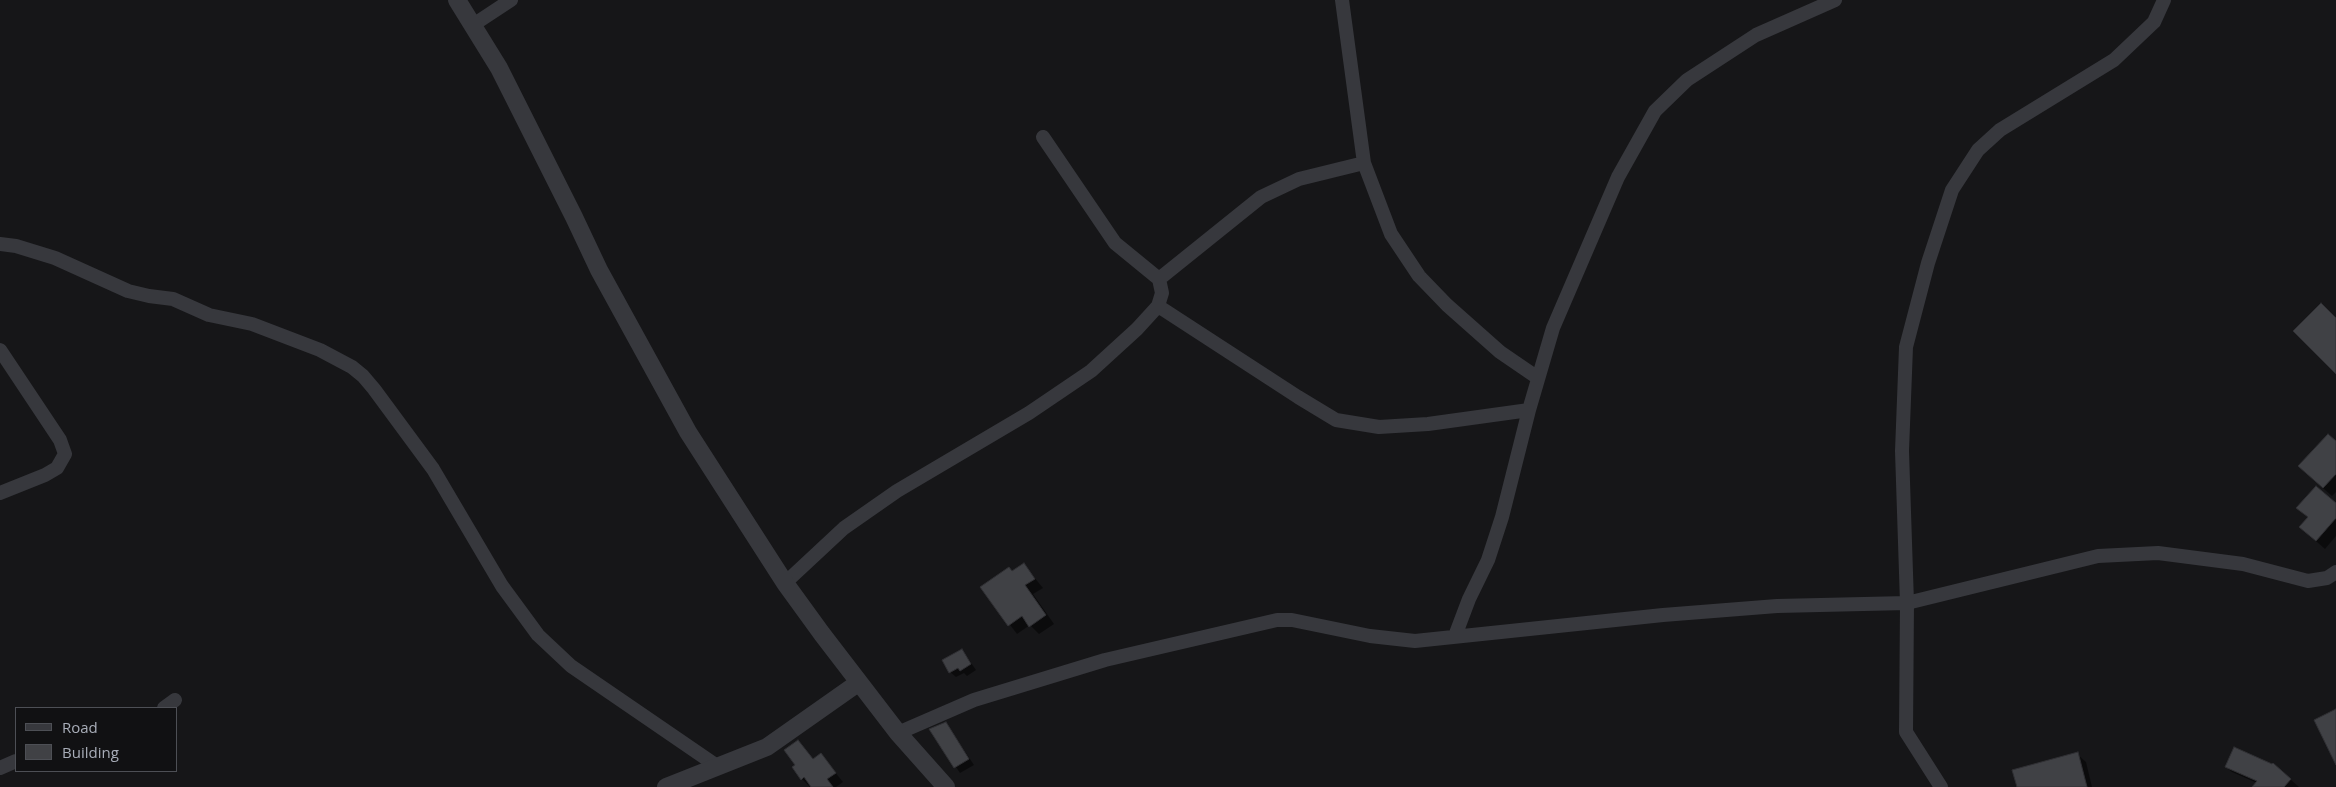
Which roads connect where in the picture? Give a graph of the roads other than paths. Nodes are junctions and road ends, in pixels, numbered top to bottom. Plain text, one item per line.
1 (457, 0) edge
2 (511, 0) edge
3 (1342, 0) edge
4 (1835, 0) edge
5 (2164, 0) edge
6 (473, 25) junction
7 (1043, 137) dead end
8 (1364, 163) junction
9 (0, 244) edge
10 (1159, 279) junction
11 (1158, 306) junction
12 (0, 350) edge
13 (1538, 378) junction
14 (1529, 410) junction
15 (0, 493) edge
16 (2336, 572) edge
17 (785, 583) junction
18 (1907, 603) junction
19 (1455, 636) junction
20 (858, 683) junction
21 (898, 733) junction
22 (15, 761) edge
23 (717, 766) junction
24 (0, 768) edge
25 (666, 787) edge
26 (946, 787) edge
27 (1941, 787) edge

1 - 6 street
2 - 6 street
3 - 8 street
4 - 13 street
5 - 18 street
6 - 17 street
7 - 10 street
8 - 10 street
8 - 13 street
9 - 23 street
10 - 11 street
11 - 14 street
11 - 17 street
12 - 15 street
13 - 14 street
14 - 19 street
16 - 18 street
17 - 20 street
18 - 19 street
18 - 27 street
19 - 21 street
20 - 21 street
20 - 23 street
21 - 26 street
22 - 24 street
23 - 25 street

